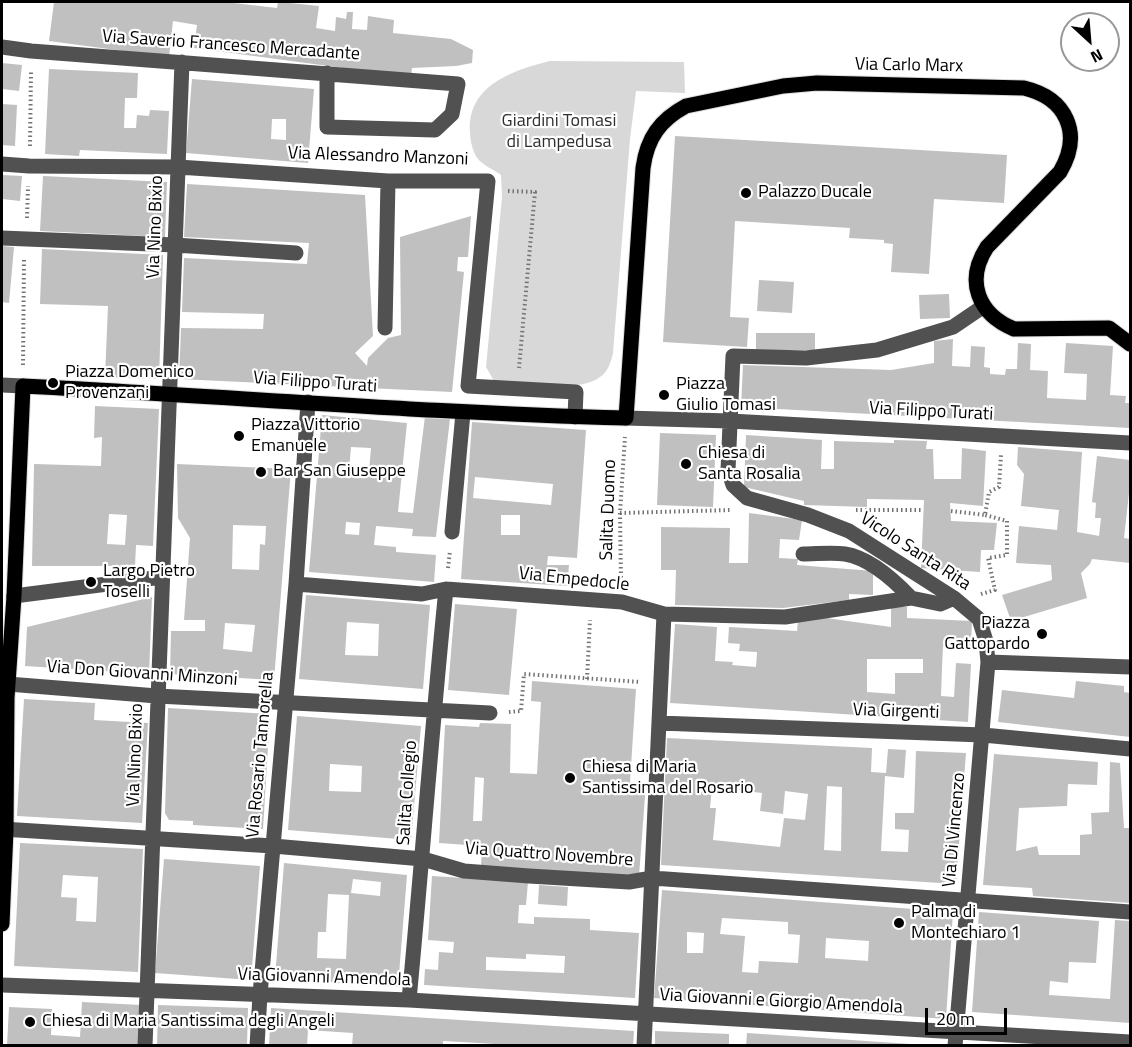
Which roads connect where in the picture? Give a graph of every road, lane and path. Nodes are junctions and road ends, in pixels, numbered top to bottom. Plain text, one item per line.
1 (2, 47) edge
2 (182, 62) junction
3 (327, 73) junction
4 (2, 164) edge
5 (178, 167) junction
6 (388, 181) junction
7 (481, 181) junction
8 (2, 238) edge
9 (175, 244) junction
10 (296, 253) dead end
11 (22, 303) dead end
12 (984, 306) junction
13 (385, 328) dead end
14 (1131, 344) edge
15 (2, 385) edge
16 (23, 386) junction
17 (536, 390) junction
18 (170, 393) junction
19 (308, 402) junction
20 (463, 413) junction
21 (575, 417) junction
22 (626, 418) junction
23 (730, 421) junction
24 (1002, 435) junction
25 (1131, 443) edge
26 (853, 510) dead end
27 (923, 510) dead end
28 (951, 511) dead end
29 (720, 512) dead end
30 (620, 513) junction
31 (986, 515) junction
32 (452, 532) joint
33 (803, 554) dead end
34 (162, 577) junction
35 (296, 584) junction
36 (446, 589) junction
37 (14, 596) junction
38 (911, 598) junction
39 (954, 598) junction
40 (622, 602) junction
41 (664, 614) junction
42 (980, 622) junction
43 (589, 642) dead end
44 (988, 663) junction
45 (1131, 667) edge
46 (587, 679) junction
47 (660, 684) junction
48 (5, 695) edge
49 (157, 696) junction
50 (286, 702) junction
51 (434, 711) junction
52 (490, 713) joint
53 (659, 723) junction
54 (983, 735) junction
55 (1131, 749) edge
56 (4, 830) edge
57 (153, 838) junction
58 (273, 846) junction
59 (423, 859) junction
60 (652, 878) junction
61 (969, 900) junction
62 (1131, 912) edge
63 (2, 924) edge
64 (2, 985) edge
65 (147, 991) junction
66 (260, 995) junction
67 (409, 1000) junction
68 (645, 1014) junction
69 (956, 1039) edge
70 (1131, 1042) edge
71 (145, 1046) edge
72 (257, 1046) edge
73 (644, 1046) edge

1 - 2 street, Via Saverio Francesco Mercadante
2 - 3 street, Via Saverio Francesco Mercadante
2 - 5 street, Via Nino Bixio
3 - 3 street, Via Saverio Francesco Mercadante
4 - 5 street, Via Alessandro Manzoni
5 - 6 street, Via Alessandro Manzoni
5 - 9 street, Via Nino Bixio
6 - 7 street, Via Alessandro Manzoni
6 - 13 street
7 - 17 street, Via Alessandro Manzoni
7 - 17 path
8 - 9 street
9 - 10 street
9 - 18 street, Via Nino Bixio
11 - 16 path
12 - 14 main road
12 - 22 main road, Via Carlo Marx
12 - 23 street
15 - 16 street, Via Filippo Turati
16 - 18 main road, Via Filippo Turati
16 - 37 main road
17 - 21 street, Via Alessandro Manzoni
18 - 19 main road, Via Filippo Turati
18 - 34 street, Via Nino Bixio
19 - 20 main road, Via Filippo Turati
19 - 35 street, Via Rosario Tannorella
20 - 21 main road, Via Filippo Turati
20 - 32 street
21 - 22 main road, Via Filippo Turati
22 - 23 street, Via Filippo Turati
22 - 30 path, Salita Duomo
23 - 24 street, Via Filippo Turati
23 - 39 street, Vicolo Santa Rita
24 - 25 street, Via Filippo Turati
24 - 31 path
26 - 27 path
28 - 31 path
29 - 30 path
30 - 40 path, Salita Duomo
31 - 42 path
32 - 36 path
33 - 38 street
34 - 37 street
34 - 49 street, Via Nino Bixio
35 - 36 street, Via Empedocle
35 - 50 street, Via Rosario Tannorella
36 - 40 street, Via Empedocle
36 - 51 street, Salita Collegio
37 - 48 main road
38 - 39 street, Via Empedocle
38 - 41 street, Via Empedocle
39 - 42 street, Vicolo Santa Rita
40 - 41 street, Via Empedocle
41 - 47 street
42 - 44 street, Via Di Vincenzo
43 - 46 path
44 - 45 street
44 - 54 street, Via Di Vincenzo
46 - 47 path
46 - 52 path
47 - 53 street
48 - 49 street, Via Don Giovanni Minzoni
48 - 56 main road
49 - 50 street, Via Don Giovanni Minzoni
49 - 57 street, Via Nino Bixio
50 - 51 street, Via Don Giovanni Minzoni
50 - 58 street, Via Rosario Tannorella
51 - 52 street, Via Don Giovanni Minzoni
51 - 59 street, Salita Collegio
53 - 54 street, Via Girgenti
53 - 60 street
54 - 55 street, Via Girgenti
54 - 61 street, Via Di Vincenzo
56 - 57 street, Via Quattro Novembre
56 - 63 main road
57 - 58 street, Via Quattro Novembre
57 - 65 street, Via Nino Bixio
58 - 59 street, Via Quattro Novembre
58 - 66 street, Via Rosario Tannorella
59 - 60 street, Via Quattro Novembre
59 - 67 street, Salita Collegio
60 - 61 street, Via Quattro Novembre
60 - 68 street
61 - 62 street, Via Quattro Novembre
61 - 69 street, Via Di Vincenzo
64 - 65 street, Via Giovanni Amendola
65 - 66 street, Via Giovanni Amendola
65 - 71 street, Via Nino Bixio
66 - 67 street, Via Giovanni Amendola
66 - 72 street, Via Rosario Tannorella
67 - 68 street, Via Giovanni Amendola
68 - 69 street, Via Giovanni e Giorgio Amendola
68 - 73 street
69 - 70 street, Via Giovanni e Giorgio Amendola

